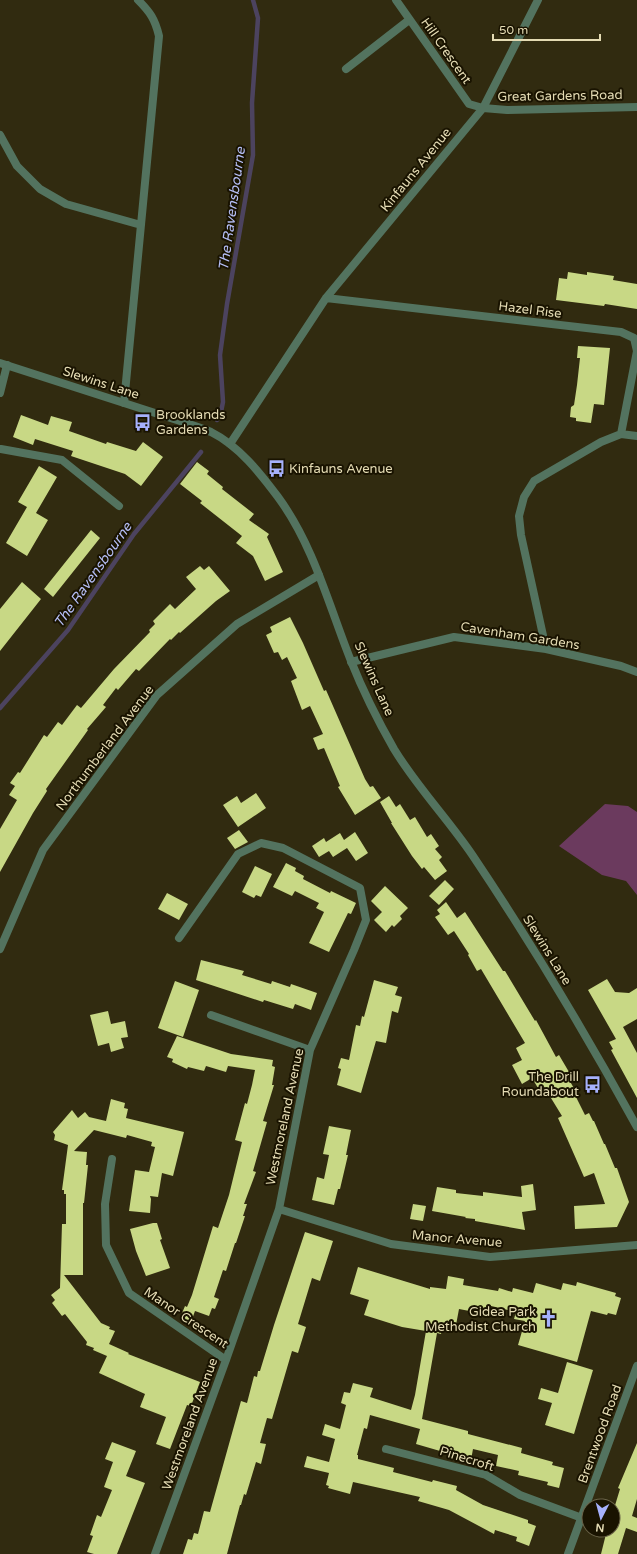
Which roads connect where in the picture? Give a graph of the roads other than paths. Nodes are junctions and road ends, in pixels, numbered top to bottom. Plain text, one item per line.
1 (138, 0) edge
2 (396, 0) edge
3 (538, 0) edge
4 (409, 20) junction
5 (346, 69) dead end
6 (637, 107) edge
7 (483, 108) junction
8 (0, 135) edge
9 (141, 225) junction
10 (326, 298) junction
11 (3, 364) edge
12 (0, 393) edge
13 (124, 403) junction
14 (622, 434) junction
15 (637, 436) edge
16 (230, 444) junction
17 (0, 448) edge
18 (119, 506) dead end
19 (319, 575) junction
20 (546, 649) junction
21 (352, 662) junction
22 (637, 672) edge
23 (179, 938) dead end
24 (0, 949) edge
25 (211, 1015) dead end
26 (310, 1050) junction
27 (637, 1127) edge
28 (112, 1158) dead end
29 (279, 1209) junction
30 (637, 1245) edge
31 (226, 1360) junction
32 (637, 1366) edge
33 (386, 1449) dead end
34 (589, 1498) edge
35 (581, 1518) edge
36 (581, 1521) edge
37 (155, 1554) edge
38 (568, 1554) edge

1 - 9 street
2 - 4 street, Hill Crescent
3 - 7 street, Kinfauns Avenue
4 - 5 street
4 - 7 street, Hill Crescent
6 - 7 street, Great Gardens Road
7 - 10 street, Kinfauns Avenue
8 - 9 street
9 - 13 street
10 - 14 street, Hazel Rise
10 - 16 street, Kinfauns Avenue
11 - 12 street
11 - 13 street, Slewins Lane
13 - 16 street, Slewins Lane
14 - 15 street
14 - 20 street
16 - 19 street, Slewins Lane
17 - 18 street
19 - 21 street, Slewins Lane
19 - 24 street, Northumberland Avenue
20 - 21 street, Cavenham Gardens
20 - 22 street, Cavenham Gardens
21 - 27 street, Slewins Lane
23 - 26 street, Westmoreland Avenue
25 - 26 street
26 - 29 street, Westmoreland Avenue
28 - 31 street, Manor Crescent
29 - 30 street, Manor Avenue
29 - 31 street, Westmoreland Avenue
31 - 37 street, Westmoreland Avenue
32 - 34 street, Brentwood Road
33 - 35 street, Pinecroft
36 - 38 street, Brentwood Road

